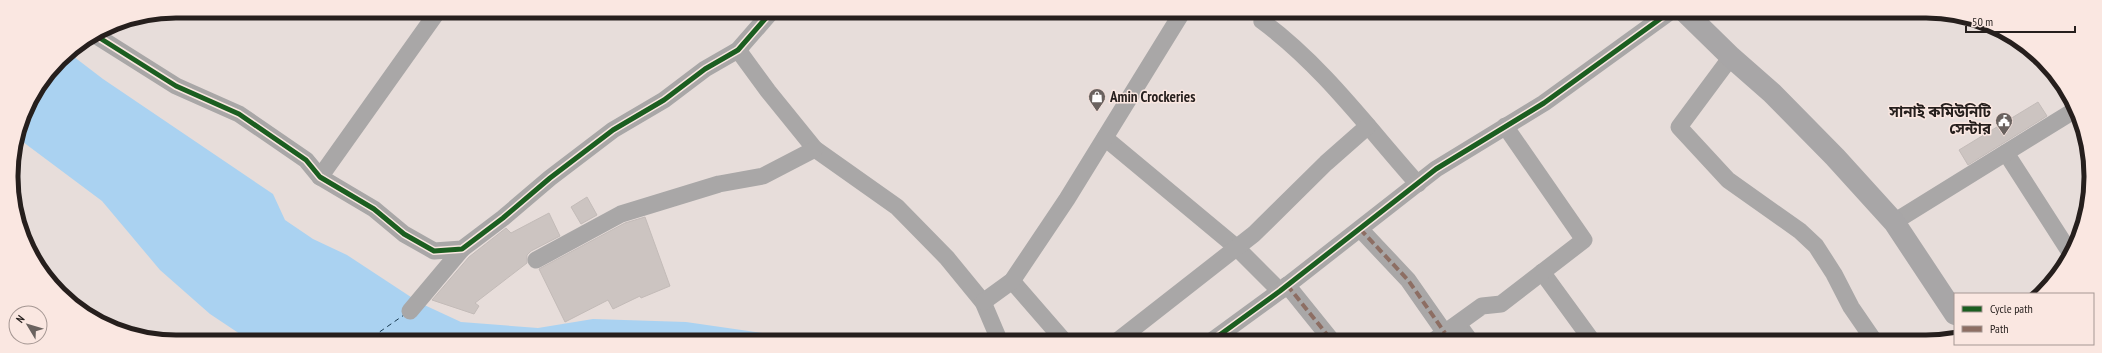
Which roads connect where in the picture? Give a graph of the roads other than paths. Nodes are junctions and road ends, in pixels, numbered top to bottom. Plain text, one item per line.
1 (433, 18) edge
2 (766, 18) edge
3 (1179, 18) edge
4 (1263, 18) edge
5 (1661, 18) edge
6 (1691, 18) edge
7 (102, 36) edge
8 (738, 50) junction
9 (1731, 57) junction
10 (2071, 113) edge
11 (1368, 126) junction
12 (1506, 126) junction
13 (1105, 138) junction
14 (815, 149) junction
15 (2006, 153) junction
16 (320, 177) junction
17 (1418, 184) junction
18 (1894, 222) junction
19 (1360, 229) junction
20 (1236, 247) junction
21 (2067, 248) edge
22 (462, 249) junction
23 (536, 260) dead end
24 (1542, 272) junction
25 (1012, 281) junction
26 (1284, 288) junction
27 (983, 302) junction
28 (410, 311) dead end
29 (1954, 312) edge
30 (1445, 333) edge
31 (997, 335) edge
32 (1059, 335) edge
33 (1125, 335) edge
34 (1220, 335) edge
35 (1327, 335) edge
36 (1588, 335) edge
37 (1870, 335) edge

1 - 16 street
2 - 8 street
3 - 13 street
4 - 11 street
5 - 12 street
6 - 9 main road
7 - 16 street
8 - 14 street
8 - 22 street
9 - 18 main road
9 - 37 street
10 - 15 street
11 - 17 street
11 - 20 street
12 - 17 street
12 - 24 street
13 - 20 street
13 - 25 street
14 - 23 street
14 - 27 street
15 - 18 street
15 - 21 street
16 - 22 street
17 - 19 street
18 - 29 main road
19 - 26 street
19 - 30 street
20 - 26 street
20 - 33 street
22 - 28 street
24 - 30 street
24 - 36 street
25 - 27 street
25 - 32 street
26 - 34 street
26 - 35 street
27 - 31 street

